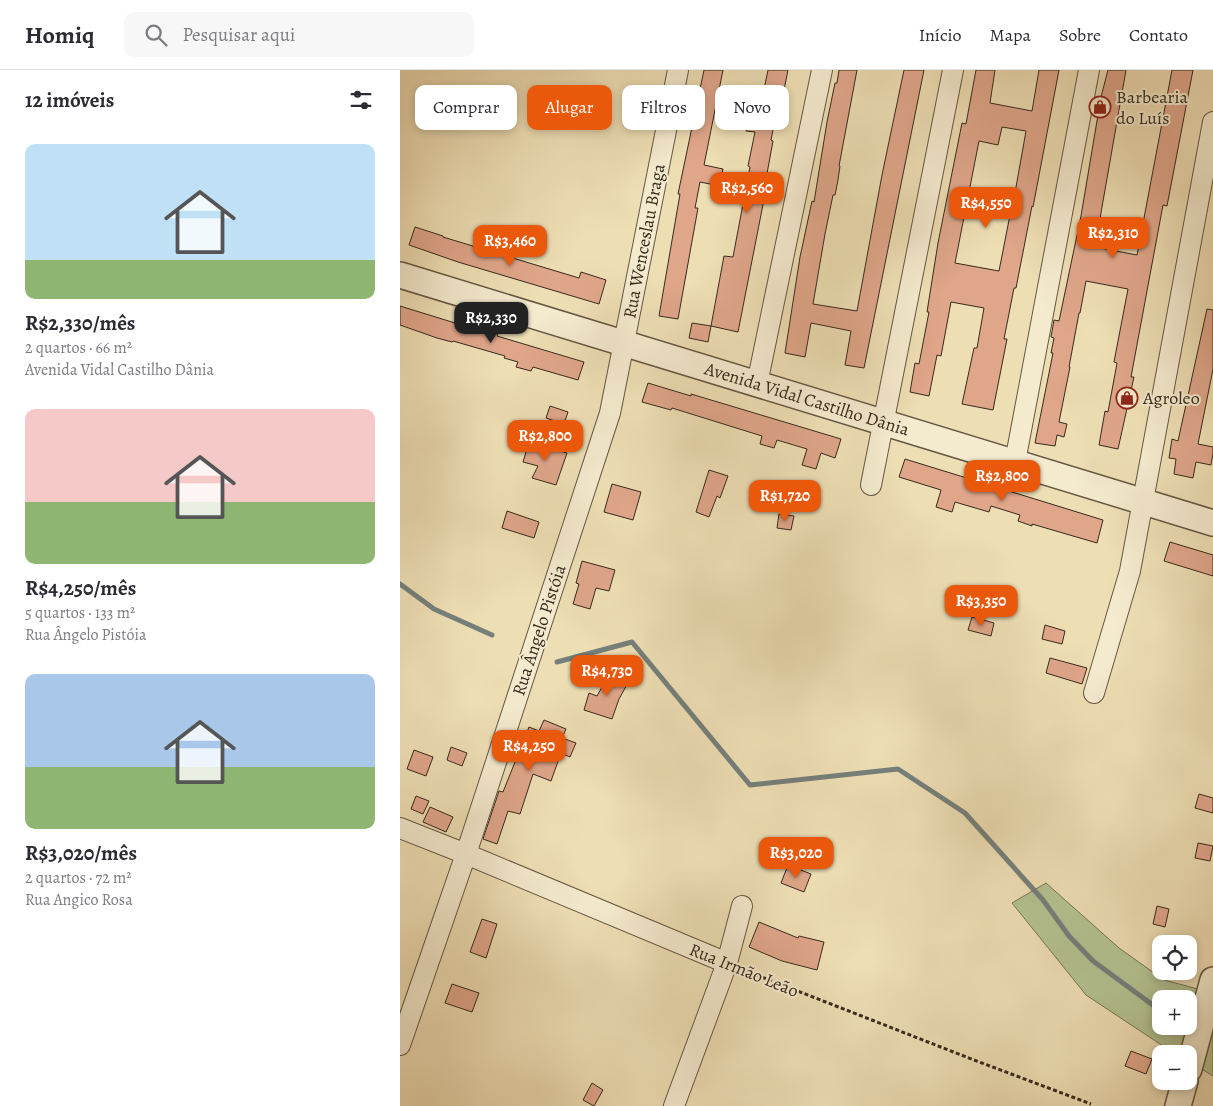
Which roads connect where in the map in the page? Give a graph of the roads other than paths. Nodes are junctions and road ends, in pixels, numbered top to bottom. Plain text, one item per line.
1 (678, 70) edge
2 (822, 70) edge
3 (953, 70) edge
4 (1089, 70) edge
5 (1213, 122) edge
6 (400, 275) edge
7 (624, 343) junction
8 (757, 384) junction
9 (610, 413) joint
10 (883, 422) junction
11 (1015, 462) junction
12 (870, 485) dead end
13 (1142, 501) junction
14 (1213, 523) edge
15 (1094, 693) dead end
16 (400, 828) edge
17 (466, 854) junction
18 (742, 906) dead end
19 (727, 963) junction
20 (1213, 980) edge
21 (400, 1045) edge
22 (1195, 1045) edge
23 (1182, 1090) edge
24 (674, 1106) edge
25 (1178, 1106) edge

1 - 7 street, Rua Wenceslau Braga
2 - 8 street
3 - 10 street
4 - 11 street
5 - 13 street
6 - 7 street, Avenida Vidal Castilho Dânia
7 - 8 street, Avenida Vidal Castilho Dânia
7 - 9 street, Rua Wenceslau Braga
8 - 10 street, Avenida Vidal Castilho Dânia
9 - 17 street, Rua Ângelo Pistóia
10 - 11 street, Avenida Vidal Castilho Dânia
10 - 12 street
11 - 13 street, Avenida Vidal Castilho Dânia
13 - 14 street, Avenida Vidal Castilho Dânia
13 - 15 street
16 - 17 street, Rua Irmão Leão
17 - 19 street, Rua Irmão Leão
17 - 21 street, Rua Ângelo Pistóia
18 - 19 street
19 - 24 street
20 - 22 street
23 - 25 street

